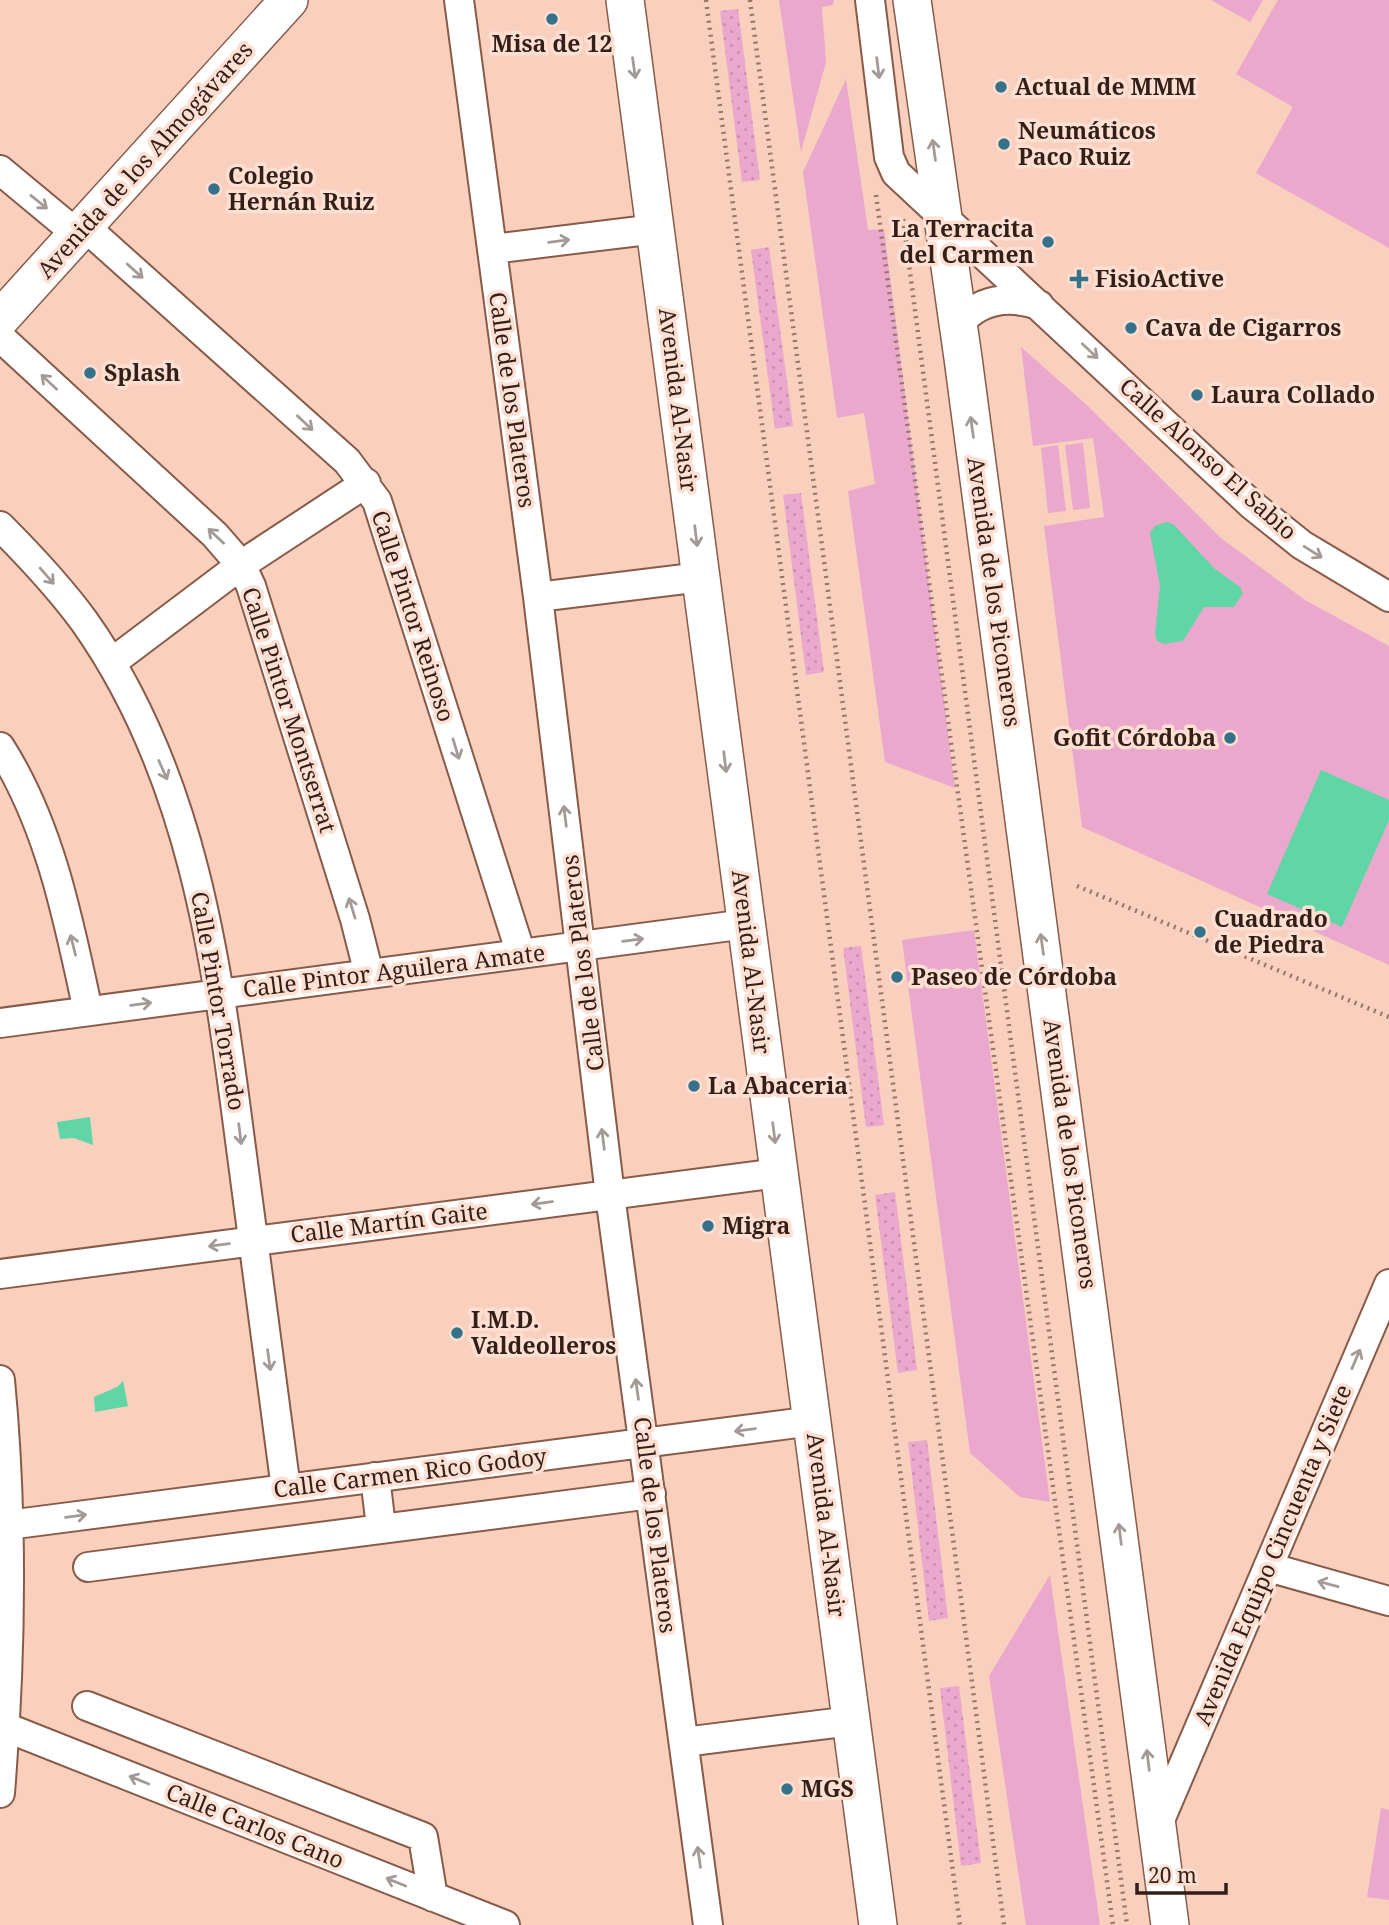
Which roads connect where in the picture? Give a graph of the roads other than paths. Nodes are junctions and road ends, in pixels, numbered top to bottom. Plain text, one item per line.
1 (289, 0) edge
2 (459, 0) edge
3 (625, 0) edge
4 (870, 0) edge
5 (912, 0) edge
6 (0, 170) edge
7 (944, 218) junction
8 (656, 229) junction
9 (81, 230) junction
10 (492, 249) junction
11 (1040, 305) junction
12 (0, 319) edge
13 (958, 326) junction
14 (0, 337) edge
15 (366, 483) junction
16 (0, 526) edge
17 (241, 565) junction
18 (701, 578) junction
19 (538, 597) junction
20 (1389, 597) edge
21 (111, 663) junction
22 (0, 747) edge
23 (746, 925) junction
24 (581, 946) junction
25 (521, 954) junction
26 (369, 974) junction
27 (221, 994) junction
28 (88, 1011) junction
29 (0, 1023) edge
30 (779, 1173) junction
31 (610, 1195) junction
32 (253, 1241) junction
33 (0, 1274) edge
34 (1389, 1284) edge
35 (0, 1380) edge
36 (1, 1409) edge
37 (813, 1421) junction
38 (645, 1443) junction
39 (375, 1477) junction
40 (286, 1489) junction
41 (651, 1494) junction
42 (8, 1525) junction
43 (381, 1527) junction
44 (88, 1567) dead end
45 (1268, 1567) junction
46 (1389, 1601) edge
47 (86, 1706) dead end
48 (851, 1721) junction
49 (5, 1727) junction
50 (684, 1742) junction
51 (0, 1793) edge
52 (1157, 1827) junction
53 (433, 1897) junction
54 (505, 1925) edge
55 (708, 1925) edge
56 (878, 1925) edge
57 (1170, 1925) edge

1 - 9 main road, Avenida de los Almogávares
2 - 10 street, Calle de los Plateros
3 -> 8 main road, Avenida Al-Nasir
4 -> 7 street, Calle Alonso El Sabio
7 -> 5 main road
6 -> 9 street, Calle Pintor Reinoso
7 - 11 street, Calle Alonso El Sabio
7 - 13 main road, Avenida de los Piconeros
10 -> 8 street
8 -> 18 main road, Avenida Al-Nasir
9 - 12 main road, Avenida de los Almogávares
9 -> 15 street, Calle Pintor Reinoso
10 - 19 street, Calle de los Plateros
11 - 13 street
11 -> 20 street, Calle Alonso El Sabio
52 -> 13 main road, Avenida de los Piconeros
17 -> 14 street, Calle Pintor Montserrat
15 - 17 street
15 -> 25 street, Calle Pintor Reinoso
16 -> 21 street, Calle Pintor Torrado
17 - 21 street
26 -> 17 street, Calle Pintor Montserrat
18 - 19 street
18 -> 23 main road, Avenida Al-Nasir
24 -> 19 street, Calle de los Plateros
21 -> 27 street, Calle Pintor Torrado
28 -> 22 street
24 -> 23 street, Calle Pintor Aguilera Amate
23 -> 30 main road, Avenida Al-Nasir
24 - 25 street, Calle Pintor Aguilera Amate
31 -> 24 street, Calle de los Plateros
25 - 26 street, Calle Pintor Aguilera Amate
26 - 27 street, Calle Pintor Aguilera Amate
28 -> 27 street, Calle Pintor Aguilera Amate
27 -> 32 street, Calle Pintor Torrado
28 - 29 street, Calle Pintor Aguilera Amate
30 - 31 street, Calle Martín Gaite
30 - 37 main road, Avenida Al-Nasir
31 -> 32 street, Calle Martín Gaite
38 -> 31 street, Calle de los Plateros
32 -> 33 street, Calle Martín Gaite
32 -> 40 street, Calle Pintor Torrado
45 -> 34 street, Avenida Equipo Cincuenta y Siete
35 - 36 street
36 - 42 street
37 -> 38 street, Calle Carmen Rico Godoy
37 - 48 main road, Avenida Al-Nasir
38 - 39 street, Calle Carmen Rico Godoy
38 - 41 street, Calle de los Plateros
39 - 40 street, Calle Carmen Rico Godoy
39 - 43 street
42 -> 40 street, Calle Carmen Rico Godoy
41 - 43 street
41 - 50 street, Calle de los Plateros
42 - 49 street
43 - 44 street
46 -> 45 street
45 - 52 street, Avenida Equipo Cincuenta y Siete
47 - 53 street
48 - 50 street
48 - 56 main road, Avenida Al-Nasir
49 - 51 street
53 -> 49 street, Calle Carlos Cano
55 -> 50 street, Calle de los Plateros
52 - 57 main road, Avenida de los Piconeros
53 - 54 street, Calle Carlos Cano

